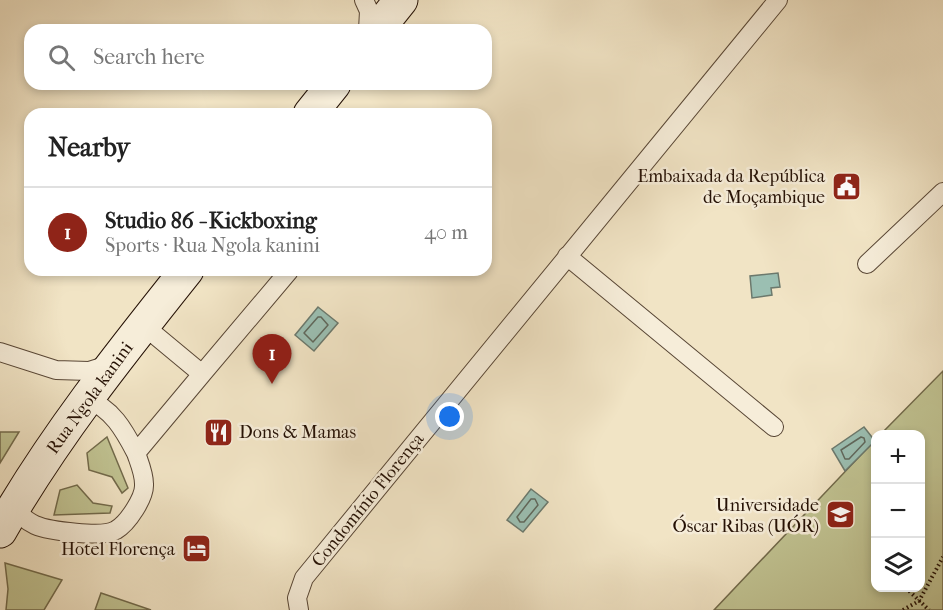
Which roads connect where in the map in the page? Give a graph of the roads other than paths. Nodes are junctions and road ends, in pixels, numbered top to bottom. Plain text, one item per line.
1 (364, 0) edge
2 (401, 0) edge
3 (778, 0) edge
4 (368, 24) edge
5 (382, 24) edge
6 (329, 90) edge
7 (315, 108) edge
8 (943, 192) edge
9 (567, 256) junction
10 (867, 264) dead end
11 (181, 276) edge
12 (285, 276) edge
13 (143, 325) junction
14 (0, 352) edge
15 (113, 363) junction
16 (202, 374) junction
17 (86, 399) junction
18 (774, 427) dead end
19 (136, 453) junction
20 (7, 520) edge
21 (299, 610) edge

1 - 4 lane
2 - 5 main road
3 - 9 lane, Condomínio Florença
6 - 7 main road
8 - 10 lane
9 - 18 lane
9 - 21 lane, Condomínio Florença
11 - 13 main road, Rua Ngola kanini
12 - 16 lane
13 - 15 main road, Rua Ngola kanini
13 - 16 lane
14 - 15 lane
15 - 17 main road, Rua Ngola kanini
16 - 19 lane
17 - 19 lane
17 - 20 main road, Rua Ngola kanini
19 - 20 lane

